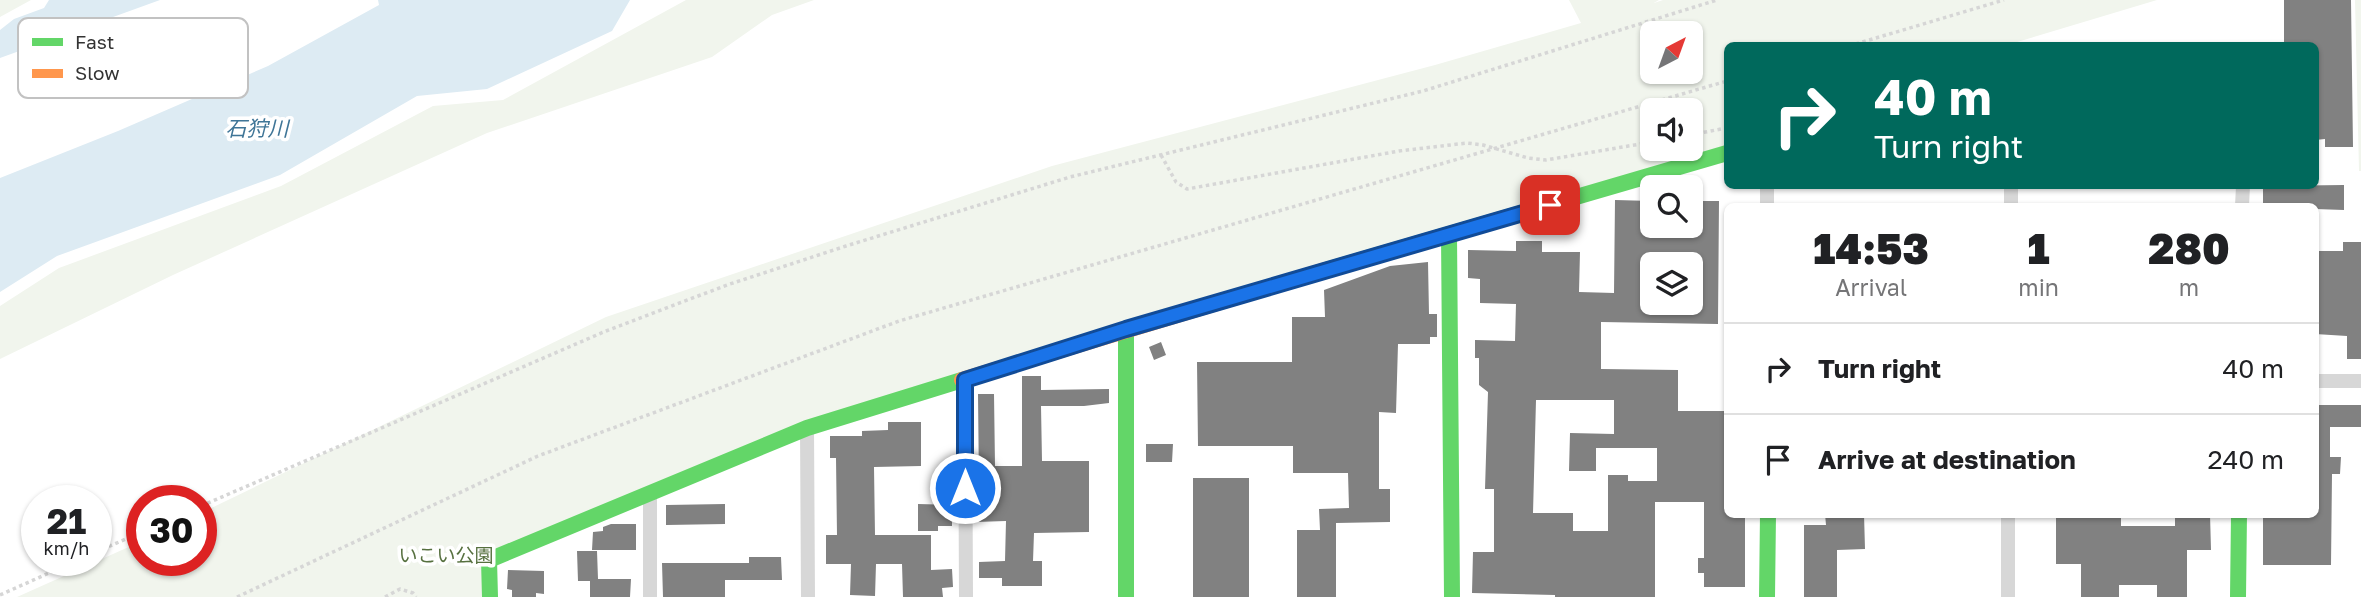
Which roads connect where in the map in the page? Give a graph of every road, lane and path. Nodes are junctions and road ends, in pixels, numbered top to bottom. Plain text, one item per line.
1 (1717, 0) edge
2 (2004, 0) edge
3 (1862, 42) edge
4 (1724, 82) edge
5 (1724, 130) edge
6 (1703, 132) edge
7 (1640, 144) edge
8 (1496, 149) junction
9 (1724, 154) edge
10 (1161, 155) junction
11 (1449, 235) junction
12 (1126, 329) junction
13 (965, 380) junction
14 (2361, 381) edge
15 (2319, 382) edge
16 (807, 428) junction
17 (650, 494) junction
18 (217, 499) edge
19 (1768, 518) edge
20 (2008, 518) edge
21 (2239, 518) edge
22 (42, 576) edge
23 (0, 595) edge
24 (237, 597) edge
25 (385, 597) edge
26 (416, 597) edge
27 (489, 597) edge
28 (650, 597) edge
29 (808, 597) edge
30 (966, 597) edge
31 (1126, 597) edge
32 (1452, 597) edge
33 (1766, 597) edge
34 (2008, 597) edge
35 (2238, 597) edge

1 - 10 path
2 - 3 path
4 - 8 path
5 - 6 path
7 - 8 path
8 - 10 path
8 - 24 path
9 - 11 street
10 - 18 path
11 - 12 street
11 - 32 street
12 - 13 street
12 - 31 street
13 - 16 street
13 - 30 street
14 - 15 street
16 - 17 street
16 - 29 street
17 - 27 street
17 - 28 street
19 - 33 street
20 - 34 street
21 - 35 street
22 - 23 path
25 - 26 path

